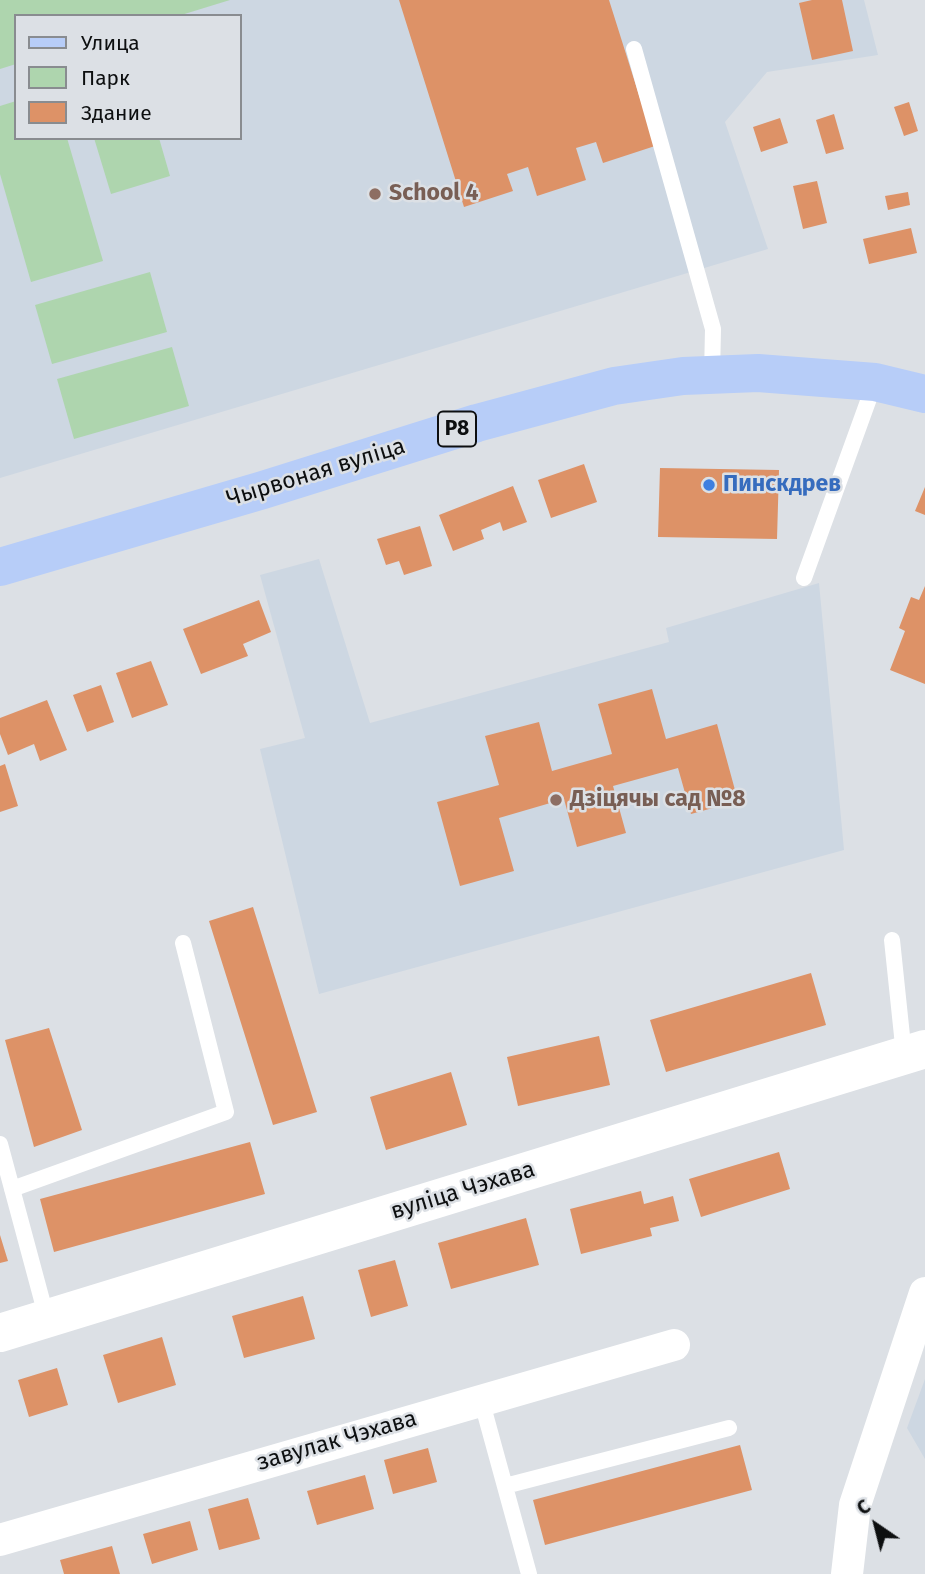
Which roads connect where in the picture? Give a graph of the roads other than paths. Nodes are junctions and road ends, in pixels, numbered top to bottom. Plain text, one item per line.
1 (634, 49) dead end
2 (712, 375) junction
3 (875, 382) junction
4 (925, 394) edge
5 (0, 567) edge
6 (804, 578) dead end
7 (892, 940) dead end
8 (183, 943) dead end
9 (915, 1052) edge
10 (0, 1144) edge
11 (12, 1189) junction
12 (925, 1293) edge
13 (47, 1319) junction
14 (0, 1333) edge
15 (674, 1345) dead end
16 (481, 1399) junction
17 (729, 1429) dead end
18 (505, 1486) junction
19 (0, 1540) edge
20 (528, 1574) edge
21 (847, 1574) edge

1 - 2 lane
2 - 3 main road, Чырвоная вуліца / Р8
2 - 5 main road, Чырвоная вуліца / Р8
3 - 4 main road, Чырвоная вуліца / Р8
3 - 6 lane
7 - 9 lane
8 - 11 lane
9 - 13 street, вуліца Чэхава
10 - 11 lane
11 - 13 lane
12 - 21 street
13 - 14 street, вуліца Чэхава
15 - 16 street, завулак Чэхава
16 - 18 lane
16 - 19 street, завулак Чэхава
17 - 18 lane
18 - 20 lane

